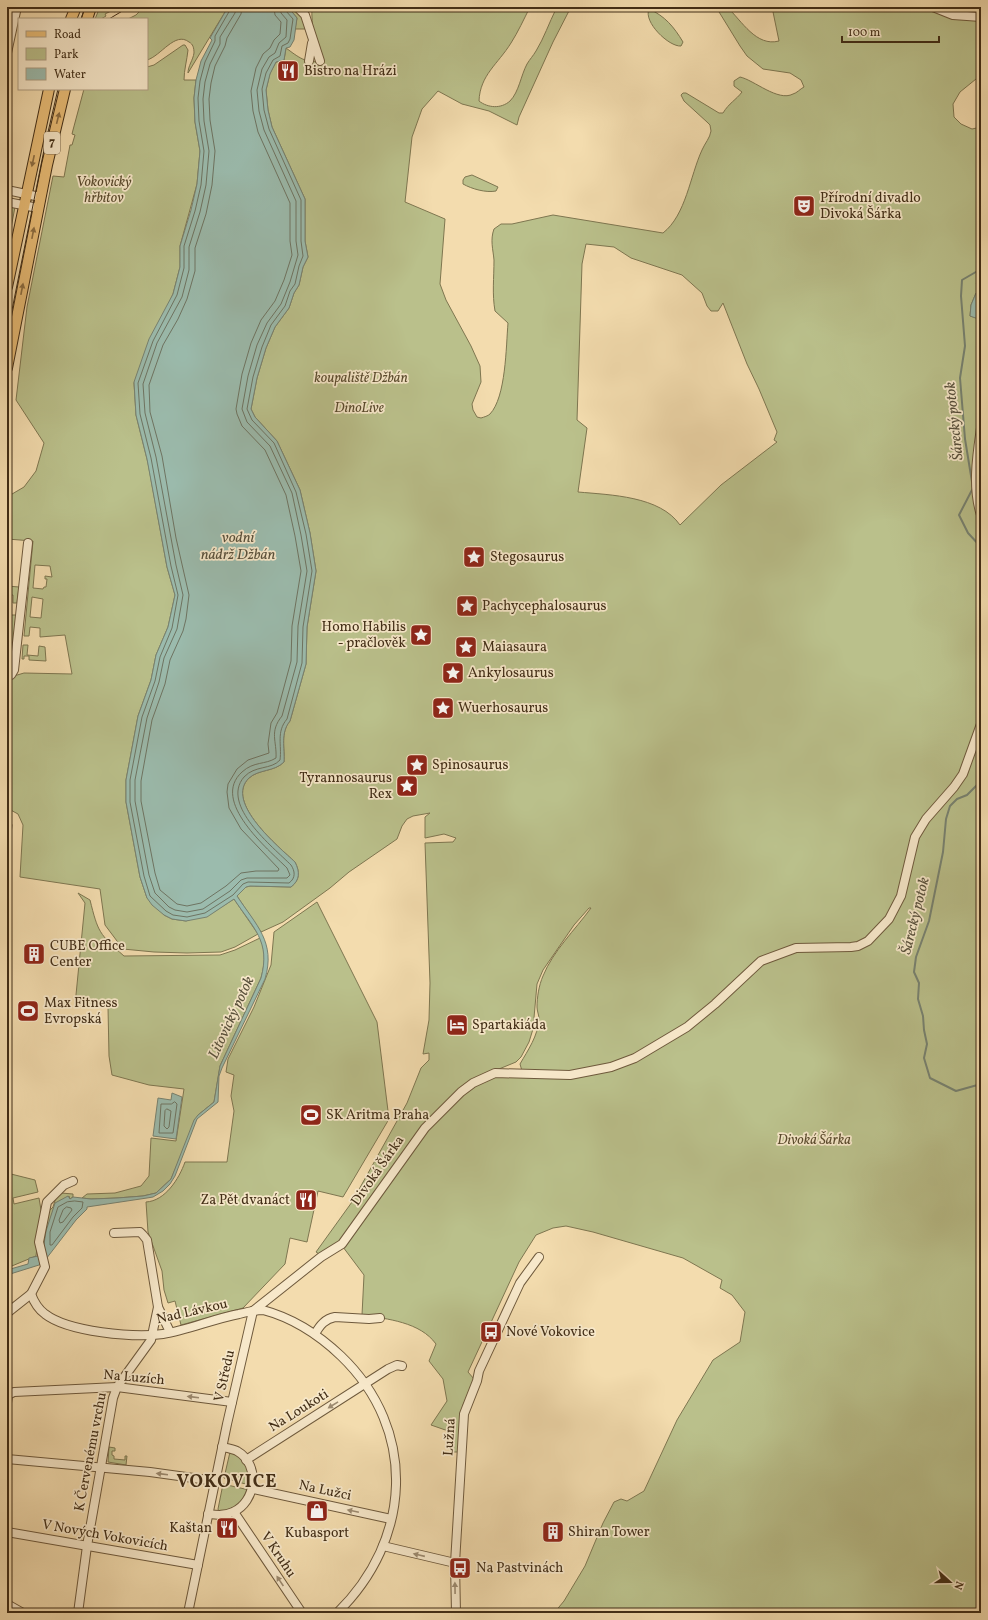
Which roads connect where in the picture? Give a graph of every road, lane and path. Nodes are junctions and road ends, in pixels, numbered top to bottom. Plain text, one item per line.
1 (17, 7) edge
2 (76, 7) edge
3 (92, 7) edge
4 (297, 7) edge
5 (933, 7) edge
6 (981, 17) edge
7 (71, 18) edge
8 (87, 18) edge
9 (312, 42) junction
10 (7, 49) edge
11 (309, 61) dead end
12 (320, 61) dead end
13 (49, 90) edge
14 (65, 90) edge
15 (7, 190) edge
16 (27, 194) junction
17 (40, 197) junction
18 (7, 202) edge
19 (24, 205) junction
20 (38, 208) junction
21 (7, 287) edge
22 (7, 368) edge
23 (981, 428) edge
24 (981, 515) edge
25 (28, 543) dead end
26 (7, 675) edge
27 (981, 724) edge
28 (73, 1181) dead end
29 (114, 1233) dead end
30 (539, 1257) dead end
31 (31, 1294) junction
32 (158, 1307) junction
33 (253, 1311) junction
34 (7, 1313) edge
35 (380, 1318) dead end
36 (170, 1332) junction
37 (153, 1334) junction
38 (315, 1334) junction
39 (402, 1366) dead end
40 (366, 1384) junction
41 (117, 1387) junction
42 (232, 1402) junction
43 (7, 1403) edge
44 (222, 1447) junction
45 (7, 1459) edge
46 (246, 1460) junction
47 (101, 1467) junction
48 (215, 1480) junction
49 (253, 1489) junction
50 (234, 1512) junction
51 (208, 1514) junction
52 (391, 1519) junction
53 (7, 1532) edge
54 (87, 1546) junction
55 (383, 1546) junction
56 (455, 1562) junction
57 (198, 1565) junction
58 (7, 1604) edge
59 (23, 1613) edge
60 (78, 1613) edge
61 (188, 1613) edge
62 (302, 1613) edge
63 (337, 1613) edge
64 (456, 1613) edge

1 - 10 street
2 - 7 main road
3 - 8 main road
4 - 9 street
5 - 6 street
9 - 11 street
9 - 12 street
13 -> 16 main road, 7
17 -> 14 main road, 7
15 - 16 street
16 - 17 street
16 - 19 main road, 7
17 - 20 main road, 7
18 - 19 street
19 - 20 street
19 - 21 main road, 7
22 -> 20 main road, 7
23 - 24 street
25 - 26 street
27 - 33 street, Divoká Šárka
28 - 31 street
29 - 32 street, K Červenému vrchu
30 - 56 street, Lužná
31 - 34 street
31 - 37 street, Nad Lávkou
32 - 36 street, K Červenému vrchu
32 - 37 street, K Červenému vrchu
33 - 36 street, Nad Lávkou
33 - 38 street
33 - 42 street, V Středu
35 - 38 street
36 - 37 street, Nad Lávkou
37 - 41 street, K Červenému vrchu
38 - 40 street
39 - 40 street, Na Loukoti
40 -> 46 street, Na Loukoti
40 - 52 street
42 -> 41 street, Na Luzích
41 - 43 street, Na Luzích
41 - 47 street, K Červenému vrchu
42 - 44 street, V Středu
44 - 46 street
44 - 48 street, V Středu
45 - 47 street
46 - 49 street
48 -> 47 street
47 - 54 street, K Červenému vrchu
48 - 51 street, V Středu
49 - 50 street
52 -> 49 street, Na Lužci
50 - 51 street
62 -> 50 street, V Kruhu
51 - 57 street, V Středu
52 - 55 street
53 - 54 street, V Nových Vokovicích
54 - 57 street, V Nových Vokovicích
54 - 60 street, K Červenému vrchu
56 -> 55 street
55 - 63 street
64 -> 56 street, Lužná
57 - 61 street, V Středu
58 - 59 street

